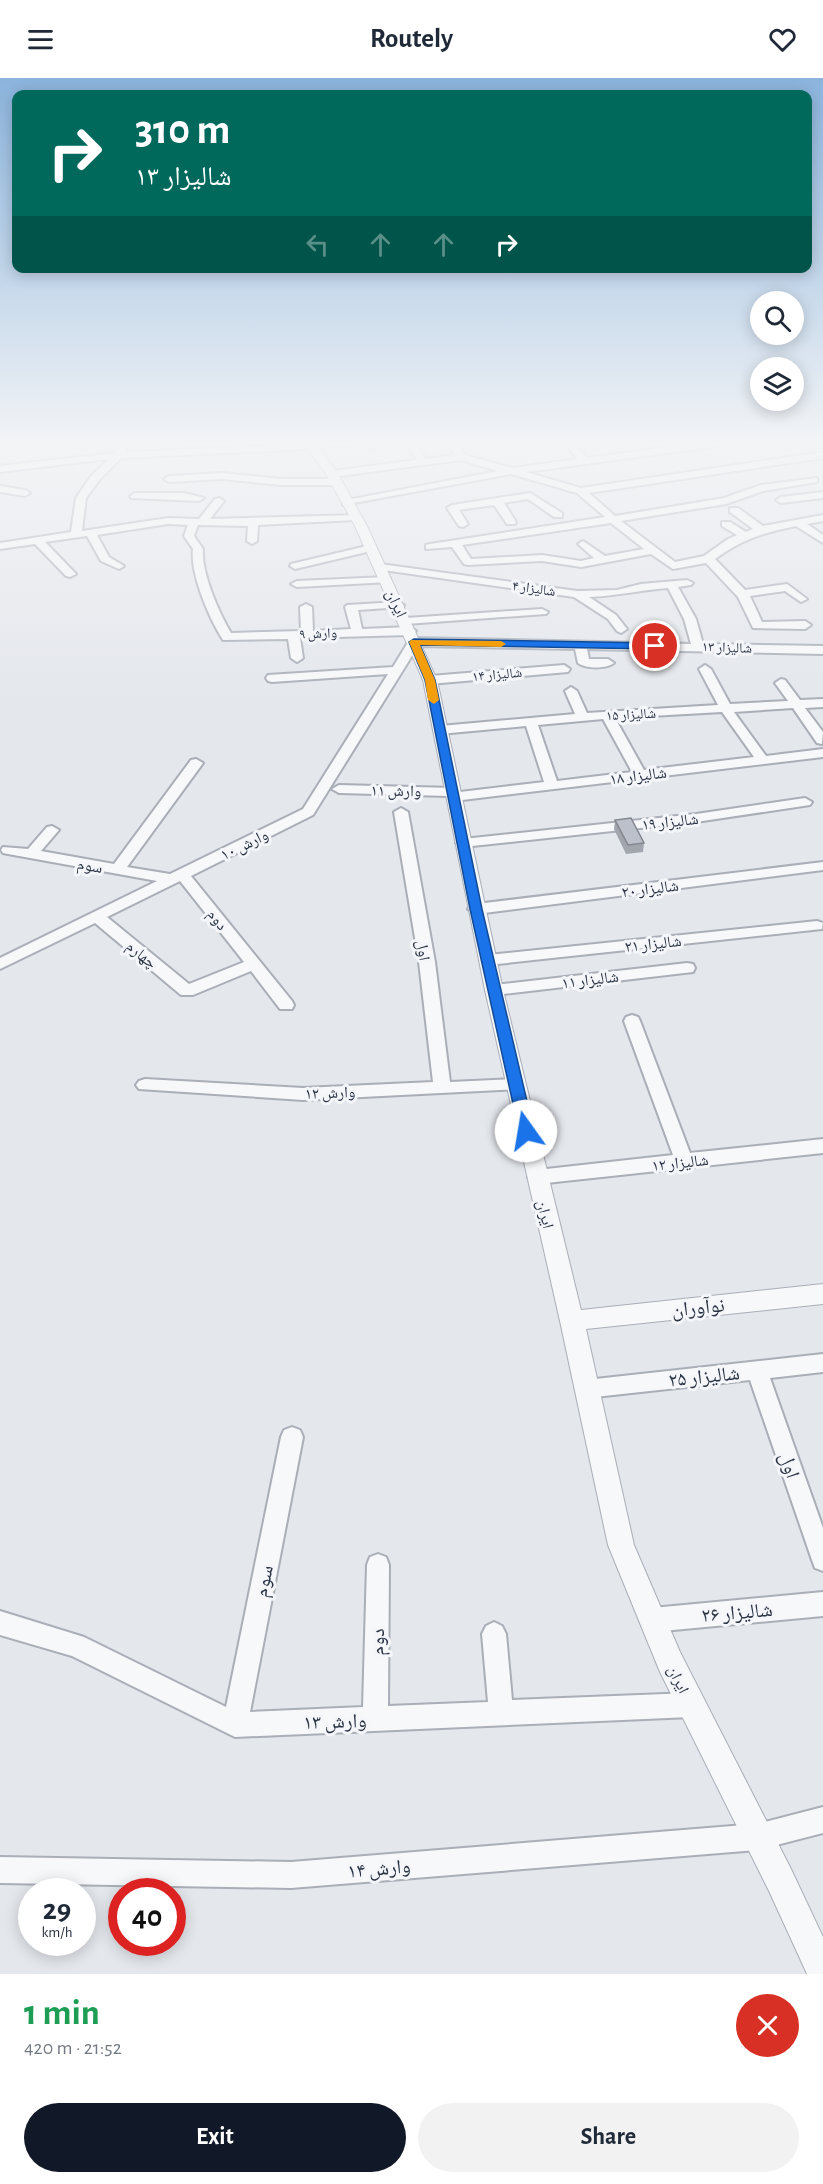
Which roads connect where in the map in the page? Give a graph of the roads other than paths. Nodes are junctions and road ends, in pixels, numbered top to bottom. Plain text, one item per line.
1 (77, 530) edge
2 (110, 530) edge
3 (192, 530) edge
4 (253, 530) edge
5 (361, 530) edge
6 (538, 530) edge
7 (627, 530) edge
8 (736, 530) edge
9 (760, 530) edge
10 (809, 530) edge
11 (91, 534) junction
12 (76, 536) junction
13 (745, 536) junction
14 (823, 540) edge
15 (38, 541) junction
16 (252, 542) dead end
17 (455, 543) junction
18 (583, 544) dead end
19 (0, 546) edge
20 (430, 547) dead end
21 (651, 551) junction
22 (708, 559) junction
23 (603, 561) junction
24 (379, 565) junction
25 (119, 566) dead end
26 (295, 566) dead end
27 (70, 574) dead end
28 (687, 583) dead end
29 (297, 584) dead end
30 (671, 584) junction
31 (577, 594) junction
32 (743, 594) junction
33 (801, 599) dead end
34 (306, 608) dead end
35 (542, 612) dead end
36 (407, 625) junction
37 (805, 625) dead end
38 (621, 629) dead end
39 (357, 632) junction
40 (307, 633) junction
41 (292, 634) junction
42 (580, 645) junction
43 (634, 645) junction
44 (698, 646) junction
45 (823, 650) edge
46 (297, 658) dead end
47 (641, 658) dead end
48 (608, 663) dead end
49 (564, 669) dead end
50 (705, 669) dead end
51 (397, 670) junction
52 (489, 675) junction
53 (272, 678) dead end
54 (430, 680) junction
55 (781, 683) dead end
56 (492, 690) dead end
57 (571, 691) dead end
58 (823, 703) edge
59 (798, 705) junction
60 (726, 709) junction
61 (607, 715) junction
62 (583, 717) junction
63 (531, 722) junction
64 (440, 730) junction
65 (822, 746) edge
66 (762, 759) junction
67 (196, 763) dead end
68 (640, 775) junction
69 (552, 786) junction
70 (339, 789) dead end
71 (453, 794) junction
72 (804, 802) dead end
73 (401, 812) dead end
74 (52, 830) dead end
75 (463, 843) junction
76 (8, 850) dead end
77 (31, 854) junction
78 (823, 866) edge
79 (117, 870) junction
80 (177, 877) junction
81 (476, 909) junction
82 (97, 917) junction
83 (817, 926) dead end
84 (488, 960) junction
85 (0, 964) edge
86 (254, 964) junction
87 (687, 968) dead end
88 (494, 990) junction
89 (286, 1005) dead end
90 (632, 1022) dead end
91 (516, 1084) junction
92 (145, 1085) dead end
93 (442, 1088) junction
94 (823, 1146) edge
95 (684, 1161) junction
96 (537, 1177) junction
97 (823, 1294) edge
98 (572, 1321) junction
99 (823, 1363) edge
100 (757, 1371) junction
101 (586, 1389) junction
102 (292, 1437) dead end
103 (823, 1560) edge
104 (378, 1565) dead end
105 (823, 1604) edge
106 (652, 1620) junction
107 (0, 1623) edge
108 (494, 1634) dead end
109 (691, 1705) junction
110 (501, 1714) junction
111 (375, 1719) junction
112 (235, 1725) junction
113 (823, 1820) edge
114 (757, 1837) junction
115 (0, 1870) edge
116 (823, 1973) edge

1 - 12 street
2 - 11 street
3 - 41 street, وارش ۹
4 - 16 street
5 - 24 street, ایران
6 - 17 street
7 - 21 street
8 - 13 street
9 - 13 street
10 - 14 street
11 - 12 street
11 - 25 street
12 - 15 street
13 - 22 street
15 - 19 street
15 - 27 street
17 - 20 street
17 - 23 street
18 - 23 street
21 - 22 street
21 - 23 street
22 - 32 street
24 - 26 street
24 - 29 street
24 - 31 street, شالیزار ۴
24 - 36 street, ایران
28 - 30 street, شالیزار ۴
30 - 31 street, شالیزار ۴
30 - 44 street
31 - 38 street
32 - 33 street
32 - 37 street
34 - 40 street
35 - 36 street
36 - 39 street, وارش ۹
36 - 39 street
36 - 42 street, شالیزار ۱۳
36 - 51 street, وارش ۱۰
36 - 54 street, ایران
39 - 40 street, وارش ۹
40 - 41 street, وارش ۹
41 - 46 street
42 - 43 street, شالیزار ۱۳
42 - 48 street
43 - 44 street, شالیزار ۱۳
43 - 47 street
44 - 45 street, شالیزار ۱۳
49 - 52 street, شالیزار ۱۴
50 - 60 street
51 - 53 street
51 - 80 street, وارش ۱۰
52 - 54 street, شالیزار ۱۴
52 - 56 street
54 - 64 street, ایران
55 - 59 street
57 - 62 street
58 - 59 street, شالیزار ۱۵
59 - 60 street, شالیزار ۱۵
59 - 65 street
60 - 61 street, شالیزار ۱۵
60 - 66 street
61 - 62 street, شالیزار ۱۵
61 - 68 street
62 - 63 street, شالیزار ۱۵
63 - 64 street, شالیزار ۱۵
63 - 69 street
64 - 71 street, ایران
65 - 66 street, شالیزار ۱۸
66 - 68 street, شالیزار ۱۸
67 - 79 street
68 - 69 street, شالیزار ۱۸
69 - 71 street, شالیزار ۱۸
70 - 71 street, وارش ۱۱
71 - 75 street, ایران
72 - 75 street, شالیزار ۱۹
73 - 93 street, اول
74 - 77 street
75 - 81 street, ایران
76 - 77 street, سوم
77 - 79 street, سوم
78 - 81 street, شالیزار ۲۰
79 - 80 street, سوم
80 - 82 street, وارش ۱۰
80 - 86 street, دوم
81 - 84 street, ایران
82 - 85 street, وارش ۱۰
82 - 86 street, چهارم
83 - 84 street, شالیزار ۲۱
84 - 88 street, ایران
86 - 89 street, دوم
87 - 88 street, شالیزار ۱۱
88 - 91 street, ایران
90 - 95 street
91 - 93 street, وارش ۱۲
91 - 96 street, ایران
92 - 93 street, وارش ۱۲
94 - 95 street, شالیزار ۱۲
95 - 96 street, شالیزار ۱۲
96 - 98 street, ایران
97 - 98 street, نوآوران
98 - 101 street, ایران
99 - 100 street, شالیزار ۲۵
100 - 101 street, شالیزار ۲۵
100 - 103 street, اول
101 - 106 street, ایران
102 - 112 street, سوم
104 - 111 street, دوم
105 - 106 street, شالیزار ۲۶
106 - 109 street, ایران
107 - 112 street, وارش ۱۳
108 - 110 street
109 - 110 street, وارش ۱۳
109 - 114 street, ایران
110 - 111 street, وارش ۱۳
111 - 112 street, وارش ۱۳
113 - 114 street, وارش ۱۴
114 - 115 street, وارش ۱۴
114 - 116 street, ایران

